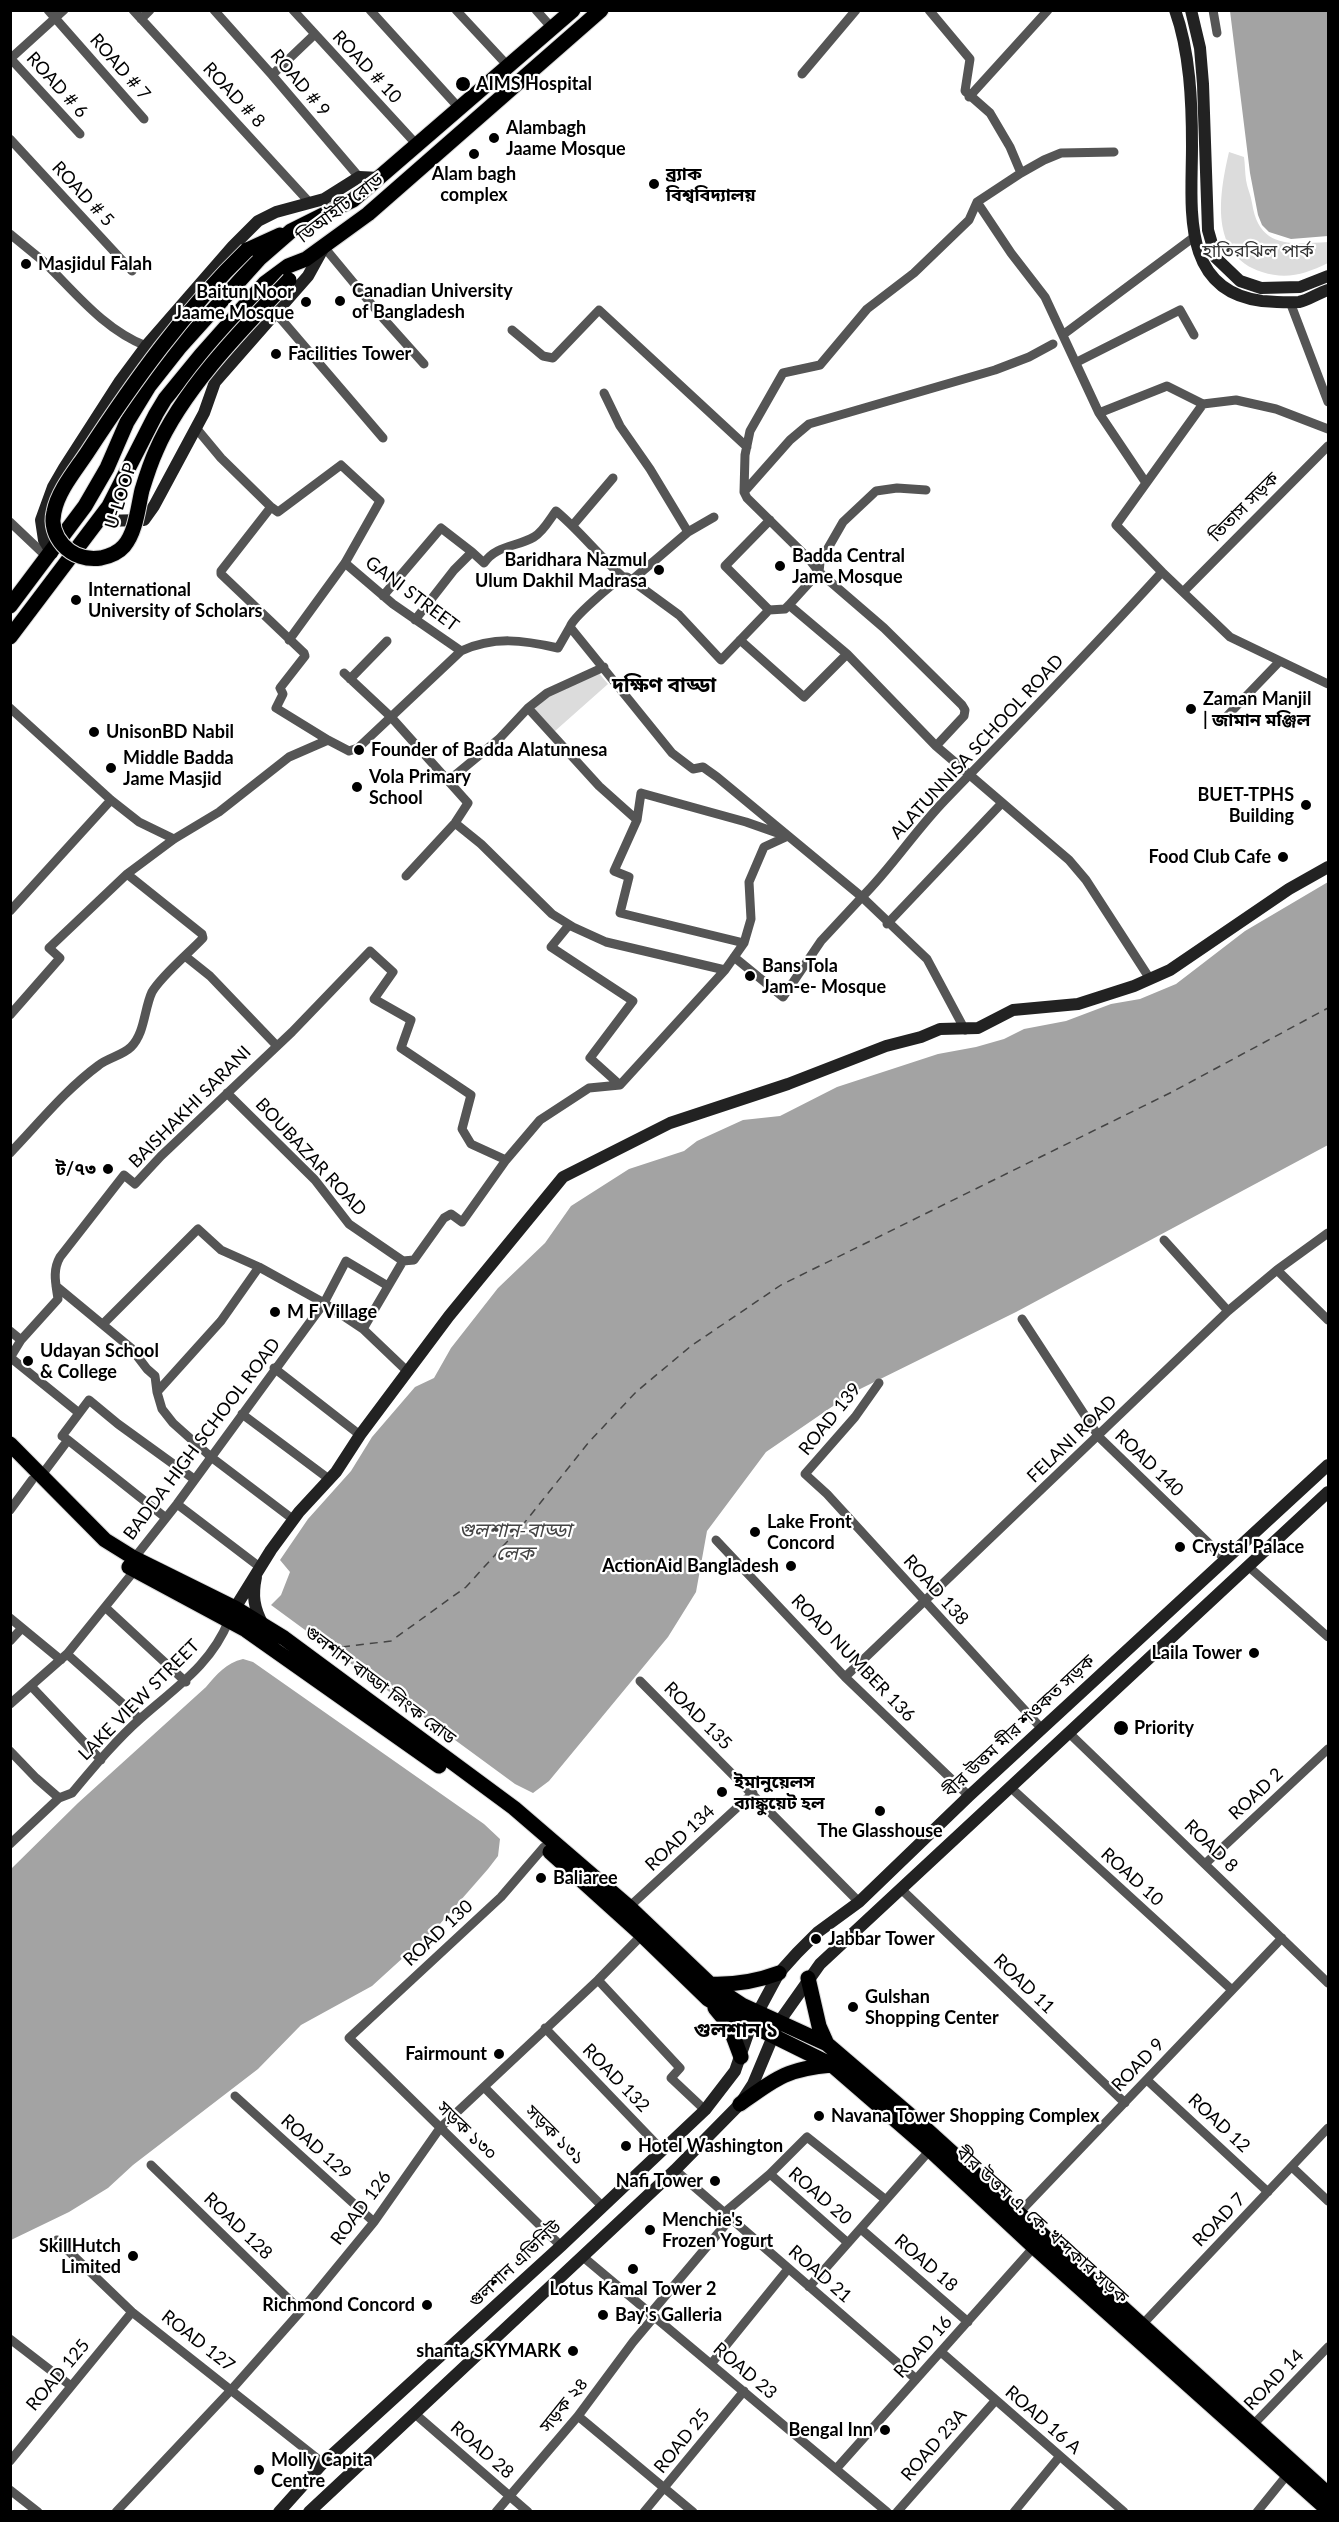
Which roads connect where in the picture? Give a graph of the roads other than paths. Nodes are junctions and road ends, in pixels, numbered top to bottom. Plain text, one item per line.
1 (48, 10) edge
2 (64, 10) edge
3 (133, 10) edge
4 (150, 10) edge
5 (214, 10) edge
6 (293, 10) edge
7 (370, 10) edge
8 (456, 10) edge
9 (536, 10) edge
10 (573, 10) edge
11 (601, 10) edge
12 (856, 10) edge
13 (929, 10) edge
14 (1048, 10) edge
15 (1175, 10) edge
16 (1191, 10) edge
17 (1213, 10) edge
18 (56, 19) junction
19 (141, 19) junction
20 (552, 28) junction
21 (1217, 33) dead end
22 (315, 34) junction
23 (11, 58) edge
24 (508, 66) junction
25 (802, 74) dead end
26 (272, 75) junction
27 (969, 97) junction
28 (460, 109) junction
29 (144, 119) dead end
30 (80, 134) dead end
31 (10, 139) edge
32 (418, 146) junction
33 (1114, 152) dead end
34 (1021, 173) junction
35 (359, 177) junction
36 (380, 178) junction
37 (977, 202) junction
38 (310, 203) junction
39 (291, 231) junction
40 (10, 234) edge
41 (1194, 237) junction
42 (324, 247) junction
43 (306, 259) junction
44 (132, 270) dead end
45 (1329, 276) edge
46 (1329, 290) edge
47 (1290, 302) junction
48 (275, 312) junction
49 (512, 330) dead end
50 (1064, 334) junction
51 (1194, 335) dead end
52 (1053, 344) dead end
53 (146, 346) junction
54 (1077, 362) junction
55 (424, 364) dead end
56 (604, 393) dead end
57 (1329, 402) edge
58 (1203, 404) junction
59 (1100, 413) junction
60 (196, 428) junction
61 (1329, 429) edge
62 (383, 438) dead end
63 (1329, 446) edge
64 (747, 447) junction
65 (613, 478) dead end
66 (1146, 483) junction
67 (926, 490) dead end
68 (744, 492) junction
69 (271, 507) junction
70 (714, 517) dead end
71 (770, 520) junction
72 (99, 521) junction
73 (10, 522) edge
74 (573, 525) junction
75 (688, 532) junction
76 (472, 552) junction
77 (50, 555) junction
78 (345, 563) junction
79 (819, 572) junction
80 (1162, 572) junction
81 (627, 578) junction
82 (1183, 592) junction
83 (383, 596) junction
84 (789, 605) junction
85 (10, 606) edge
86 (769, 610) junction
87 (415, 620) junction
88 (570, 627) junction
89 (10, 637) edge
90 (289, 640) junction
91 (740, 640) junction
92 (387, 641) dead end
93 (461, 651) junction
94 (847, 654) junction
95 (1279, 662) junction
96 (604, 666) junction
97 (1329, 684) edge
98 (10, 708) edge
99 (528, 708) junction
100 (1227, 716) dead end
101 (391, 717) junction
102 (328, 740) junction
103 (936, 746) junction
104 (970, 776) junction
105 (448, 781) junction
106 (111, 800) junction
107 (1001, 804) junction
108 (637, 820) junction
109 (454, 823) junction
110 (788, 836) junction
111 (174, 838) junction
112 (1329, 867) edge
113 (127, 874) junction
114 (406, 876) dead end
115 (862, 897) junction
116 (10, 911) edge
117 (887, 924) junction
118 (569, 925) junction
119 (744, 943) junction
120 (185, 956) junction
121 (734, 957) junction
122 (725, 970) junction
123 (1150, 979) junction
124 (10, 1014) edge
125 (965, 1030) junction
126 (277, 1046) junction
127 (620, 1085) junction
128 (227, 1093) junction
129 (10, 1153) edge
130 (506, 1160) junction
131 (1329, 1233) edge
132 (1164, 1240) dead end
133 (403, 1261) junction
134 (259, 1267) junction
135 (1277, 1270) junction
136 (56, 1286) junction
137 (388, 1286) junction
138 (324, 1303) junction
139 (1228, 1311) junction
140 (1022, 1319) dead end
141 (1329, 1320) edge
142 (103, 1324) junction
143 (363, 1329) junction
144 (10, 1330) edge
145 (21, 1340) junction
146 (11, 1358) edge
147 (274, 1368) junction
148 (408, 1371) junction
149 (879, 1383) dead end
150 (157, 1392) junction
151 (79, 1413) junction
152 (242, 1414) junction
153 (360, 1435) junction
154 (1099, 1437) junction
155 (68, 1440) junction
156 (10, 1444) edge
157 (211, 1457) junction
158 (10, 1459) edge
159 (1329, 1465) edge
160 (805, 1474) joint
161 (36, 1478) junction
162 (195, 1479) junction
163 (329, 1479) junction
164 (1329, 1492) edge
165 (177, 1504) junction
166 (10, 1510) edge
167 (166, 1518) junction
168 (294, 1520) junction
169 (716, 1540) dead end
170 (1226, 1560) junction
171 (132, 1565) junction
172 (1249, 1567) junction
173 (259, 1571) junction
174 (925, 1602) junction
175 (105, 1607) junction
176 (232, 1614) junction
177 (10, 1618) edge
178 (263, 1625) junction
179 (22, 1628) junction
180 (1329, 1637) edge
181 (10, 1641) edge
182 (64, 1657) junction
183 (845, 1677) junction
184 (640, 1681) dead end
185 (186, 1682) junction
186 (31, 1686) junction
187 (10, 1704) edge
188 (140, 1719) junction
189 (1042, 1729) junction
190 (1069, 1733) junction
191 (1329, 1749) edge
192 (10, 1751) edge
193 (101, 1760) junction
194 (1010, 1787) junction
195 (753, 1793) junction
196 (969, 1796) junction
197 (59, 1798) junction
198 (10, 1844) edge
199 (542, 1845) junction
200 (1206, 1863) junction
201 (901, 1889) junction
202 (859, 1902) junction
203 (629, 1907) junction
204 (465, 1923) dead end
205 (642, 1935) junction
206 (1282, 1938) junction
207 (779, 1973) junction
208 (808, 1978) junction
209 (598, 1980) junction
210 (1329, 1983) edge
211 (1232, 1990) junction
212 (709, 1991) junction
213 (754, 2019) junction
214 (545, 2028) junction
215 (776, 2029) junction
216 (349, 2038) joint
217 (827, 2044) junction
218 (741, 2057) junction
219 (832, 2065) junction
220 (1147, 2080) junction
221 (484, 2087) junction
222 (235, 2096) dead end
223 (1125, 2103) junction
224 (740, 2104) junction
225 (705, 2110) junction
226 (440, 2128) junction
227 (1329, 2128) edge
228 (930, 2150) junction
229 (663, 2151) junction
230 (151, 2165) dead end
231 (1292, 2167) junction
232 (675, 2170) junction
233 (770, 2174) junction
234 (1269, 2192) junction
235 (886, 2200) junction
236 (1329, 2201) edge
237 (603, 2207) junction
238 (1018, 2214) junction
239 (727, 2215) junction
240 (374, 2222) junction
241 (861, 2229) junction
242 (57, 2240) dead end
243 (848, 2243) junction
244 (561, 2246) junction
245 (1034, 2247) junction
246 (582, 2256) junction
247 (788, 2269) junction
248 (809, 2287) junction
249 (301, 2311) junction
250 (132, 2312) junction
251 (652, 2316) junction
252 (968, 2322) junction
253 (1137, 2329) junction
254 (10, 2339) edge
255 (1329, 2347) edge
256 (941, 2352) junction
257 (711, 2364) junction
258 (916, 2379) junction
259 (71, 2386) junction
260 (232, 2389) junction
261 (744, 2391) junction
262 (995, 2401) junction
263 (414, 2413) junction
264 (578, 2416) junction
265 (1248, 2431) junction
266 (1060, 2456) junction
267 (10, 2461) edge
268 (323, 2463) junction
269 (836, 2469) junction
270 (1287, 2475) junction
271 (665, 2487) junction
272 (10, 2490) edge
273 (1329, 2494) edge
274 (509, 2495) junction
275 (1329, 2510) edge
276 (38, 2511) edge
277 (116, 2511) edge
278 (279, 2511) edge
279 (309, 2511) edge
280 (496, 2511) edge
281 (528, 2511) edge
282 (644, 2511) edge
283 (693, 2511) edge
284 (887, 2511) edge
285 (897, 2511) edge
286 (1014, 2511) edge
287 (1122, 2511) edge
288 (1257, 2511) edge

1 - 18 street, ROAD # 7
2 - 18 street
3 - 19 street, ROAD # 8
4 - 19 street
5 - 26 street, ROAD # 9
6 - 22 street, ROAD # 10
7 - 28 street
8 - 24 street
9 - 20 street
10 - 20 main road, ডিআইটি রোড
11 - 42 main road, ডিআইটি রোড
12 - 25 street
13 - 27 street
14 - 27 street
15 - 41 main road
16 - 45 main road
17 - 21 street
18 - 23 street
18 - 29 street, ROAD # 7
19 - 38 street, ROAD # 8
20 - 24 main road, ডিআইটি রোড
22 - 26 street
22 - 32 street, ROAD # 10
23 - 30 street, ROAD # 6
24 - 28 main road, ডিআইটি রোড
26 - 35 street, ROAD # 9
27 - 34 street
28 - 32 main road, ডিআইটি রোড
31 - 44 street, ROAD # 5
32 - 36 main road, ডিআইটি রোড
33 - 34 street
34 - 37 street
35 - 36 main road
35 - 38 main road
36 - 39 main road, ডিআইটি রোড
37 - 50 street
37 - 64 street
38 - 53 main road
39 - 43 main road, U-LOOP, bridge
39 - 77 main road, ডিআইটি রোড
40 - 53 street
41 - 47 main road
41 - 50 street
42 - 43 main road, ডিআইটি রোড
42 - 48 main road
42 - 55 street
43 - 72 main road, ডিআইটি রোড
46 - 47 main road
47 - 57 street
48 - 60 main road
48 - 62 street
49 - 64 street
50 - 54 street
51 - 54 street
52 - 68 street
53 - 77 main road
54 - 59 street
56 - 75 street
58 - 59 street
58 - 61 street
58 - 66 street
59 - 66 street
60 - 69 street
60 - 72 main road
63 - 82 street, তিতাস সড়ক
64 - 68 street
65 - 74 street
66 - 80 street
67 - 79 street
68 - 71 street
69 - 78 street, GANI STREET
69 - 90 street
70 - 75 street
71 - 79 street
71 - 86 street
72 - 89 main road, ডিআইটি রোড
73 - 77 street
74 - 76 street
74 - 81 street
75 - 81 street
76 - 83 street
76 - 87 street
77 - 85 main road, ডিআইটি রোড
78 - 83 street, GANI STREET
78 - 90 street, GANI STREET
79 - 84 street
79 - 103 street
80 - 82 street
80 - 104 street, ALATUNNISA SCHOOL ROAD
81 - 88 street
81 - 91 street
82 - 95 street
83 - 87 street, GANI STREET
84 - 86 street
84 - 94 street
86 - 91 street
87 - 93 street, GANI STREET
88 - 93 street
88 - 96 street
90 - 102 street
91 - 94 street
92 - 101 street
93 - 101 street
94 - 103 street
95 - 97 street
95 - 100 street
96 - 99 street
96 - 110 street
98 - 106 street
99 - 105 street
99 - 108 street
101 - 102 street
101 - 105 street
102 - 111 street
103 - 104 street
104 - 107 street
104 - 115 street, ALATUNNISA SCHOOL ROAD
105 - 109 street
106 - 111 street
106 - 116 street
107 - 117 street
107 - 123 street
108 - 110 street
108 - 119 street
109 - 114 street
109 - 118 street
110 - 115 street
110 - 119 street
111 - 113 street
112 - 123 main road
113 - 120 street
113 - 124 street
115 - 117 street
115 - 121 street, ALATUNNISA SCHOOL ROAD
117 - 125 street
118 - 122 street
118 - 127 street
119 - 121 street
120 - 126 street
120 - 129 street
121 - 122 street
122 - 127 street
123 - 125 main road
125 - 148 main road
126 - 128 street, BAISHAKHI SARANI
126 - 130 street, BAISHAKHI SARANI
127 - 130 street
128 - 133 street, BOUBAZAR ROAD
128 - 136 street, BAISHAKHI SARANI
130 - 133 street
131 - 135 street, FELANI ROAD
132 - 139 street
133 - 137 street
134 - 138 street
134 - 142 street
134 - 150 street
135 - 139 street, FELANI ROAD
135 - 141 street
136 - 142 street
136 - 145 street, BAISHAKHI SARANI
137 - 138 street, BADDA HIGH SCHOOL ROAD
137 - 143 street
138 - 143 street
138 - 147 street, BADDA HIGH SCHOOL ROAD
139 - 154 street, FELANI ROAD
140 - 154 street, ROAD 140
142 - 150 street
143 - 148 street
144 - 145 street
145 - 146 street
146 - 151 street
147 - 152 street, BADDA HIGH SCHOOL ROAD
147 - 153 street
148 - 153 main road
149 - 160 street, ROAD 139
150 - 157 street
151 - 155 street
151 - 162 street
152 - 157 street, BADDA HIGH SCHOOL ROAD
152 - 163 street
153 - 163 main road
154 - 170 street, ROAD 140
154 - 174 street, FELANI ROAD
155 - 161 street
155 - 167 street
156 - 161 main road, গুলশান বাড্ডা লিংক রোড
157 - 162 street, BADDA HIGH SCHOOL ROAD
157 - 168 street
158 - 161 main road, গুলশান বাড্ডা লিংক রোড
159 - 170 main road, বীর উত্তম মীর শওকত সড়ক
160 - 174 street, ROAD 138
161 - 166 street
161 - 171 main road, গুলশান বাড্ডা লিংক রোড
162 - 165 street, BADDA HIGH SCHOOL ROAD
163 - 168 main road
164 - 172 main road
165 - 167 street, BADDA HIGH SCHOOL ROAD
165 - 173 street
167 - 171 street, BADDA HIGH SCHOOL ROAD
168 - 173 main road
169 - 183 street, ROAD NUMBER 136
170 - 189 main road, বীর উত্তম মীর শওকত সড়ক
171 - 175 street, BADDA HIGH SCHOOL ROAD
171 - 176 main road, গুলশান বাড্ডা লিংক রোড
172 - 180 street
172 - 190 main road
173 - 176 main road
173 - 178 main road
174 - 183 street, FELANI ROAD
174 - 189 street, ROAD 138
175 - 182 street, BADDA HIGH SCHOOL ROAD
175 - 185 street
176 - 178 main road, গুলশান বাড্ডা লিংক রোড
176 - 185 street, LAKE VIEW STREET
176 - 199 main road, গুলশান বাড্ডা লিংক রোড
177 - 179 street
178 - 203 main road, গুলশান বাড্ডা লিংক রোড
179 - 181 street
179 - 182 street
182 - 186 street, BADDA HIGH SCHOOL ROAD
182 - 188 street
183 - 196 street, ROAD NUMBER 136
184 - 195 street, ROAD 135
185 - 188 street, LAKE VIEW STREET
186 - 187 street, BADDA HIGH SCHOOL ROAD
186 - 193 street
188 - 193 street, LAKE VIEW STREET
189 - 190 main road
189 - 196 main road, বীর উত্তম মীর শওকত সড়ক
190 - 194 main road
190 - 200 street, ROAD 8
191 - 200 street, ROAD 2
192 - 197 street
193 - 197 street, LAKE VIEW STREET
194 - 201 main road
194 - 211 street, ROAD 10
195 - 202 street, ROAD 135
195 - 203 street, ROAD 134
196 - 202 main road, বীর উত্তম মীর শওকত সড়ক
197 - 198 street, LAKE VIEW STREET
199 - 204 street
199 - 205 main road, গুলশান বাড্ডা লিংক রোড
199 - 216 street, ROAD 130
200 - 206 street, ROAD 8
201 - 208 main road
201 - 223 street, ROAD 11
202 - 207 main road, বীর উত্তম মীর শওকত সড়ক
203 - 212 main road, গুলশান বাড্ডা লিংক রোড
205 - 209 street, ROAD 126
205 - 212 main road, গুলশান বাড্ডা লিংক রোড
206 - 210 street, ROAD 8
206 - 211 street, ROAD 9
207 - 212 main road
207 - 213 main road, বীর উত্তম মীর শওকত সড়ক
208 - 215 main road
208 - 217 main road
209 - 214 street, ROAD 126
209 - 225 street
211 - 220 street, ROAD 9
212 - 213 main road, বীর উত্তম এ. কে. খন্দকার সড়ক
212 - 218 main road
213 - 215 main road, বীর উত্তম এ. কে. খন্দকার সড়ক
213 - 218 main road, গুলশান এভিনিউ
214 - 221 street, ROAD 126
214 - 229 street, ROAD 132
215 - 217 main road, বীর উত্তম এ. কে. খন্দকার সড়ক
215 - 219 main road, বীর উত্তম এ. কে. খন্দকার সড়ক
215 - 224 main road
216 - 226 street, সড়ক ১৩০
217 - 238 main road, বীর উত্তম এ. কে. খন্দকার সড়ক
218 - 225 main road, গুলশান এভিনিউ
219 - 224 main road
219 - 228 main road, বীর উত্তম এ. কে. খন্দকার সড়ক
220 - 223 street, ROAD 9
220 - 234 street, ROAD 12
221 - 226 street, ROAD 126
221 - 237 street, সড়ক ১৩১
222 - 240 street, ROAD 129
223 - 238 street, ROAD 9
224 - 232 main road
225 - 229 main road, গুলশান এভিনিউ
226 - 240 street, ROAD 126
226 - 244 street, সড়ক ১৩০
227 - 231 street, ROAD 7
228 - 235 street
228 - 245 main road, বীর উত্তম এ. কে. খন্দকার সড়ক
229 - 237 main road, গুলশান এভিনিউ
230 - 249 street, ROAD 128
231 - 234 street, ROAD 7
231 - 236 street
232 - 239 street, ROAD 21
232 - 246 main road
233 - 235 street, সড়ক ২৪
233 - 239 street, সড়ক ২৪
233 - 243 street, ROAD 20
234 - 253 street, ROAD 7
235 - 241 street
237 - 244 main road, গুলশান এভিনিউ
238 - 253 main road, বীর উত্তম এ. কে. খন্দকার সড়ক
239 - 247 street, ROAD 21
239 - 251 street, সড়ক ২৪
240 - 249 street, ROAD 126
241 - 243 street
241 - 252 street, ROAD 18
242 - 250 street, ROAD 127
243 - 248 street
244 - 268 main road, গুলশান এভিনিউ
245 - 252 street, ROAD 16
245 - 253 main road, বীর উত্তম এ. কে. খন্দকার সড়ক
246 - 251 street, ROAD 23
246 - 263 main road
247 - 248 street, ROAD 21
247 - 257 street
248 - 258 street, ROAD 21
249 - 260 street, ROAD 126
250 - 259 street, ROAD 125
250 - 260 street, ROAD 127
251 - 257 street, ROAD 23
251 - 264 street, সড়ক ২৪
252 - 256 street, ROAD 16
253 - 265 main road, বীর উত্তম এ. কে. খন্দকার সড়ক
254 - 259 street
255 - 265 street, ROAD 14
256 - 258 street, ROAD 16
256 - 262 street, ROAD 16 A
257 - 261 street, ROAD 23
258 - 269 street, ROAD 16
259 - 267 street, ROAD 125
260 - 268 street, ROAD 127
260 - 277 street, ROAD 126
261 - 269 street, ROAD 23
261 - 271 street, ROAD 25
262 - 266 street, ROAD 16 A
262 - 285 street, ROAD 23A
263 - 274 street, ROAD 28
263 - 279 main road
264 - 271 street
264 - 274 street, সড়ক ২৪
265 - 270 main road, বীর উত্তম এ. কে. খন্দকার সড়ক
265 - 273 main road, বীর উত্তম এ. কে. খন্দকার সড়ক
266 - 286 street
266 - 287 street, ROAD 16 A
268 - 278 main road, গুলশান এভিনিউ
269 - 284 street, ROAD 23
270 - 275 main road, বীর উত্তম এ. কে. খন্দকার সড়ক
270 - 288 street
271 - 282 street, ROAD 25
271 - 283 street
272 - 276 street
274 - 280 street, সড়ক ২৪
274 - 281 street, ROAD 28

